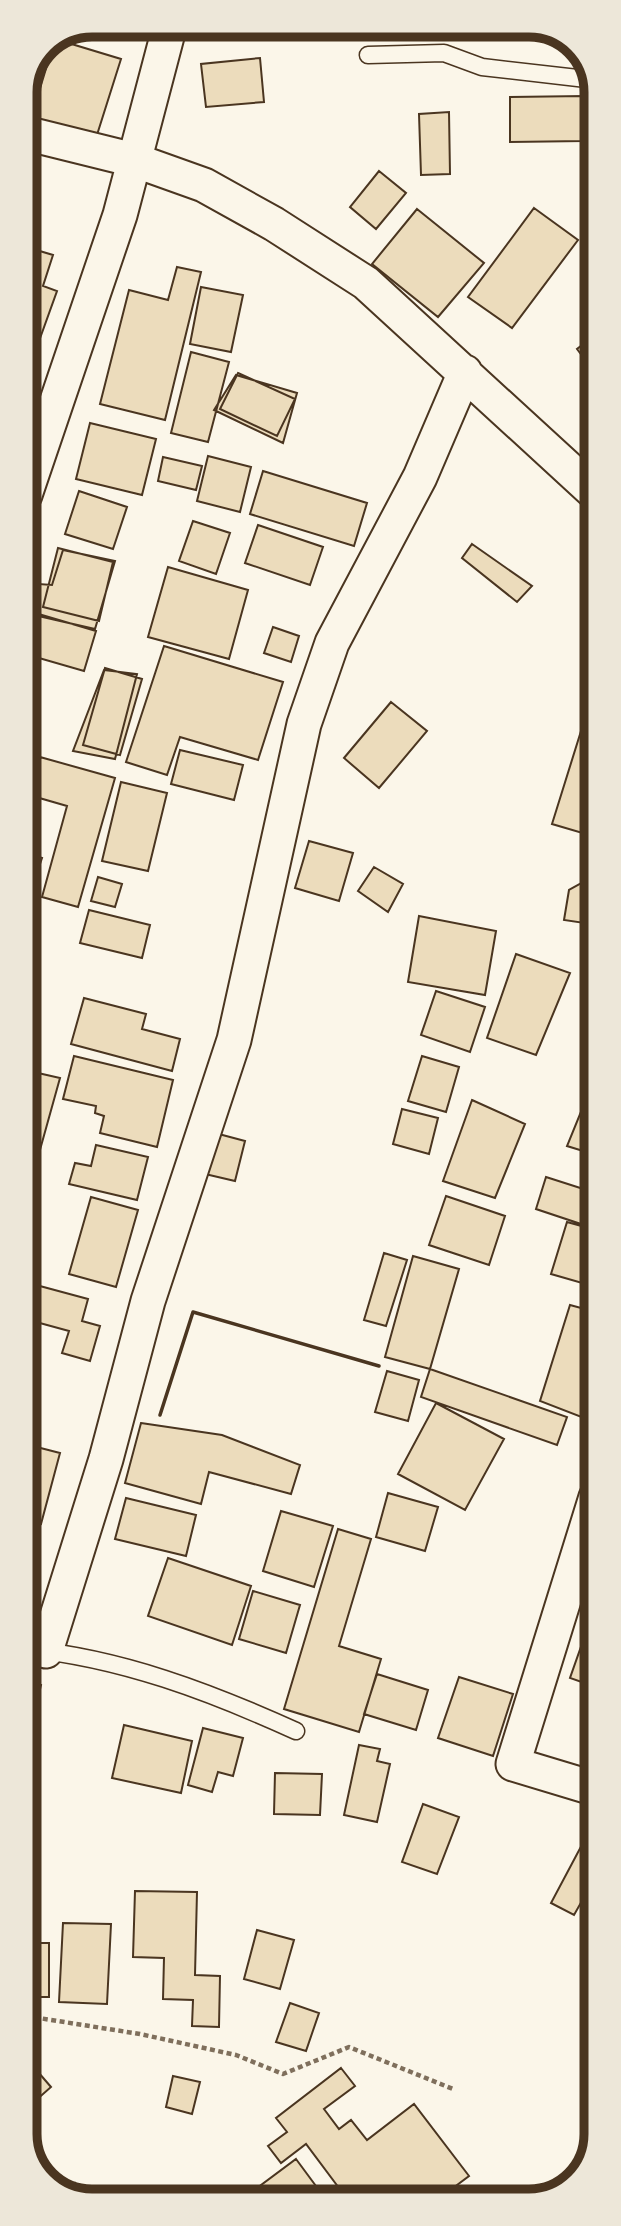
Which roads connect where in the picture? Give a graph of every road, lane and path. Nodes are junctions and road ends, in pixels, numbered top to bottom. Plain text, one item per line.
1 (167, 37) edge
2 (368, 55) dead end
3 (582, 79) edge
4 (37, 136) edge
5 (134, 160) junction
6 (465, 372) junction
7 (37, 460) edge
8 (584, 483) edge
9 (584, 1536) edge
10 (37, 1647) edge
11 (37, 1650) edge
12 (296, 1731) dead end
13 (584, 1785) edge
14 (37, 2018) edge
15 (453, 2089) dead end

1 - 5 street
2 - 3 lane
4 - 5 street
5 - 6 street
5 - 7 street
6 - 8 street
6 - 10 street
9 - 13 street
11 - 12 lane
14 - 15 path

